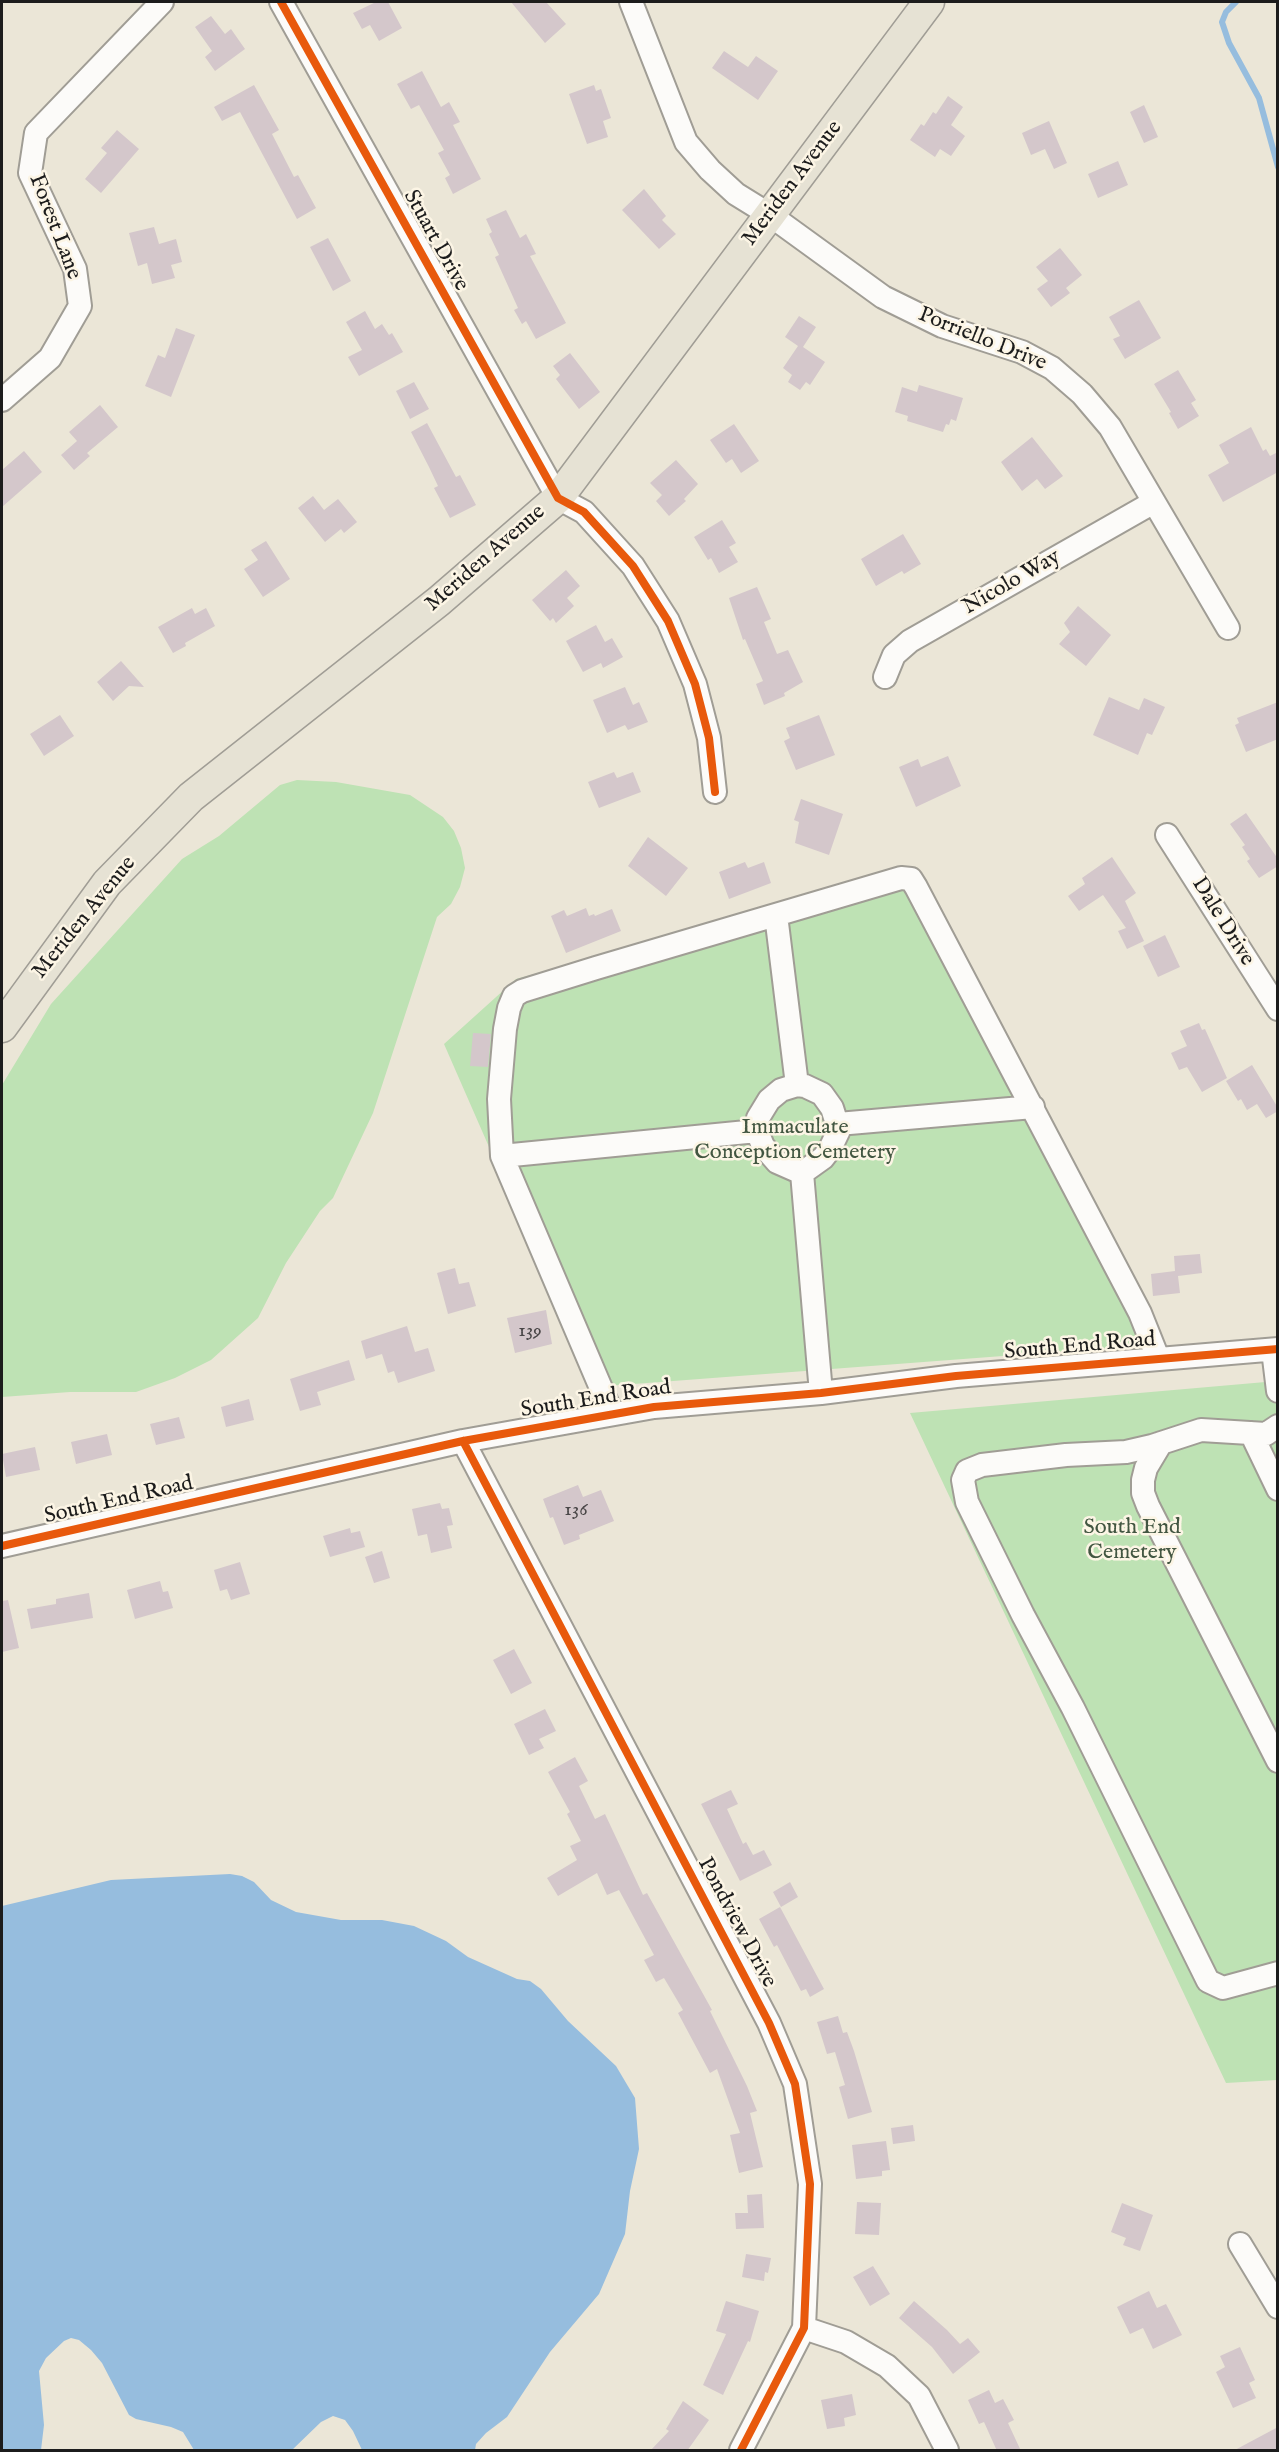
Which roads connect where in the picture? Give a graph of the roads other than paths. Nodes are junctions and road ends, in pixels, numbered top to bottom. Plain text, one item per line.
1 (162, 2) edge
2 (281, 2) edge
3 (631, 2) edge
4 (929, 2) edge
5 (770, 215) junction
6 (2, 400) edge
7 (558, 498) junction
8 (1154, 502) junction
9 (1228, 628) dead end
10 (885, 677) dead end
11 (715, 792) dead end
12 (1167, 835) dead end
13 (776, 915) junction
14 (1278, 1009) edge
15 (2, 1027) edge
16 (797, 1085) junction
17 (1033, 1107) junction
18 (838, 1124) junction
19 (757, 1131) junction
20 (502, 1156) junction
21 (802, 1173) junction
22 (1275, 1349) edge
23 (1158, 1358) junction
24 (1278, 1391) edge
25 (821, 1393) junction
26 (612, 1414) junction
27 (1265, 1431) edge
28 (464, 1441) junction
29 (1161, 1443) junction
30 (1114, 1453) junction
31 (1278, 1489) edge
32 (1143, 1492) junction
33 (2, 1546) edge
34 (1278, 1761) edge
35 (1278, 1972) edge
36 (1240, 2244) dead end
37 (1278, 2307) edge
38 (804, 2328) junction
39 (741, 2451) edge
40 (947, 2451) edge

1 - 6 street, Forest Lane
2 - 7 street, Stuart Drive
3 - 5 street, Porriello Drive
4 - 5 main road, Meriden Avenue
5 - 7 main road, Meriden Avenue
5 - 8 street, Porriello Drive
7 - 11 street
7 - 15 main road, Meriden Avenue
8 - 9 street, Porriello Drive
8 - 10 street, Nicolo Way
12 - 14 street, Dale Drive
13 - 16 street
13 - 17 street
13 - 20 street
16 - 18 street
16 - 19 street
17 - 18 street
17 - 23 street
18 - 21 street
19 - 20 street
19 - 21 street
20 - 26 street
21 - 25 street
22 - 23 street, South End Road
22 - 24 street
23 - 25 street, South End Road
25 - 26 street, South End Road
26 - 28 street, South End Road
27 - 29 street
27 - 31 street
28 - 33 street, South End Road
28 - 38 street, Pondview Drive
29 - 30 street
29 - 32 street
30 - 32 street
30 - 35 street
32 - 34 street
36 - 37 street
38 - 39 street, Pondview Drive
38 - 40 street

